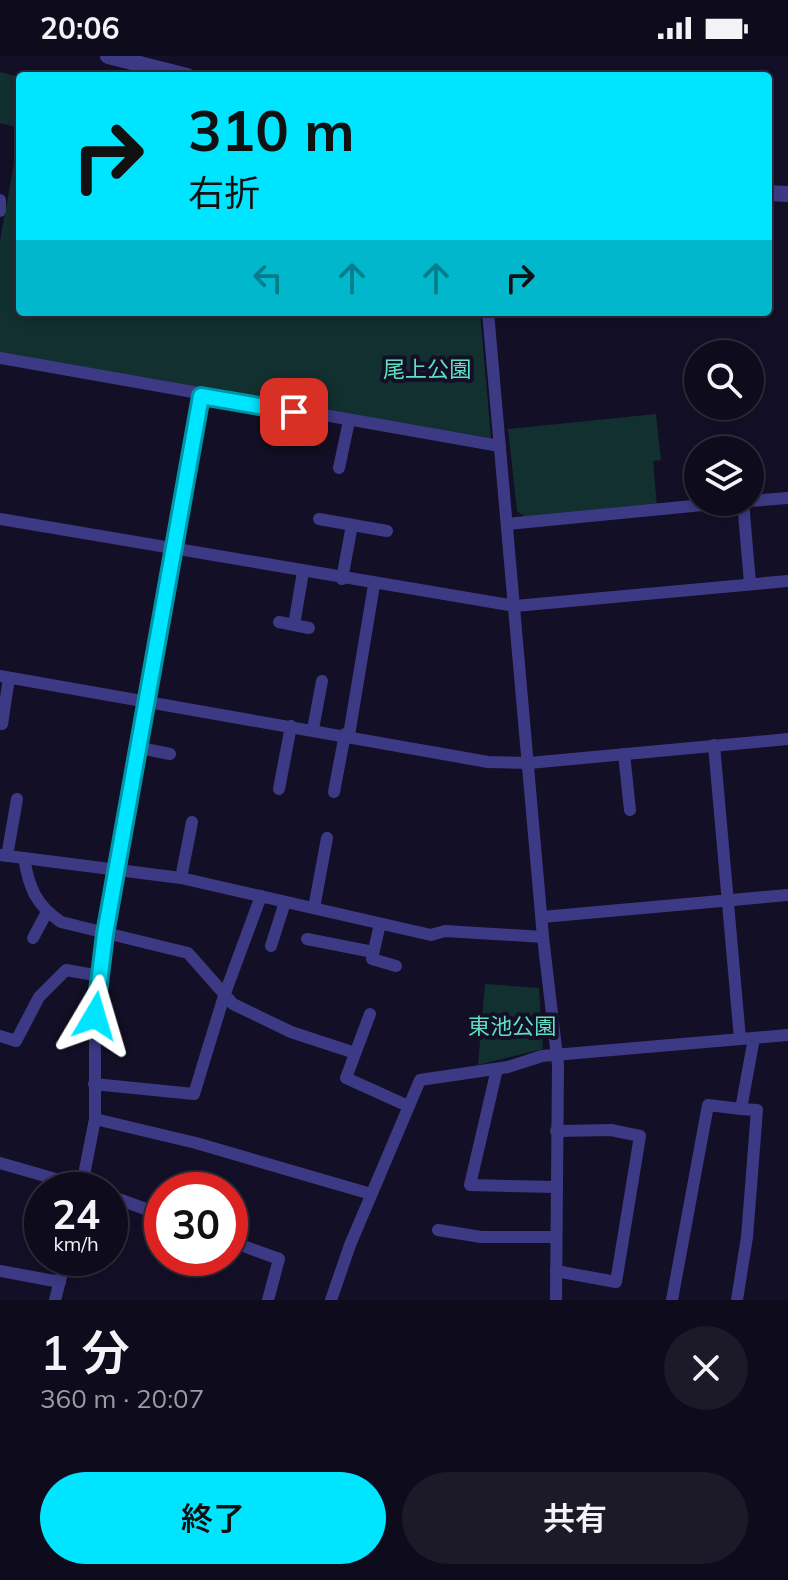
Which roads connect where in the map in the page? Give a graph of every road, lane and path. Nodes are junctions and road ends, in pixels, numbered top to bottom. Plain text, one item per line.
1 (108, 56) edge
2 (171, 72) edge
3 (0, 200) edge
4 (0, 211) edge
5 (488, 316) edge
6 (0, 358) edge
7 (201, 396) junction
8 (349, 421) junction
9 (500, 446) junction
10 (339, 468) dead end
11 (788, 498) edge
12 (764, 500) edge
13 (684, 507) edge
14 (744, 516) edge
15 (0, 519) edge
16 (319, 519) dead end
17 (507, 524) junction
18 (352, 525) junction
19 (387, 531) dead end
20 (172, 550) junction
21 (303, 572) junction
22 (342, 579) junction
23 (788, 581) edge
24 (750, 583) junction
25 (374, 585) junction
26 (515, 606) junction
27 (279, 622) dead end
28 (294, 625) junction
29 (309, 628) dead end
30 (4, 677) edge
31 (322, 681) dead end
32 (146, 702) junction
33 (2, 724) edge
34 (291, 726) junction
35 (313, 729) junction
36 (347, 735) junction
37 (788, 739) edge
38 (714, 745) junction
39 (140, 748) junction
40 (170, 754) dead end
41 (624, 754) junction
42 (529, 763) junction
43 (279, 789) dead end
44 (334, 792) dead end
45 (17, 799) dead end
46 (630, 810) dead end
47 (192, 822) dead end
48 (327, 838) dead end
49 (6, 853) edge
50 (24, 858) junction
51 (117, 869) junction
52 (181, 878) junction
53 (788, 895) edge
54 (261, 896) junction
55 (728, 901) junction
56 (285, 902) junction
57 (314, 908) junction
58 (47, 912) junction
59 (542, 917) junction
60 (380, 924) junction
61 (105, 934) junction
62 (543, 937) junction
63 (33, 938) dead end
64 (307, 939) dead end
65 (271, 946) dead end
66 (373, 952) junction
67 (396, 966) dead end
68 (100, 976) junction
69 (224, 996) junction
70 (370, 1014) dead end
71 (788, 1035) edge
72 (0, 1036) edge
73 (754, 1038) junction
74 (740, 1039) junction
75 (355, 1053) junction
76 (554, 1055) junction
77 (497, 1069) junction
78 (94, 1084) junction
79 (408, 1106) junction
80 (741, 1109) junction
81 (95, 1119) junction
82 (556, 1131) junction
83 (0, 1163) edge
84 (30, 1172) edge
85 (88, 1172) edge
86 (556, 1187) junction
87 (371, 1194) junction
88 (438, 1230) dead end
89 (551, 1237) junction
90 (248, 1248) edge
91 (0, 1271) edge
92 (556, 1271) junction
93 (62, 1276) edge
94 (60, 1282) junction
95 (677, 1299) edge
96 (55, 1300) edge
97 (268, 1300) edge
98 (331, 1300) edge
99 (556, 1300) edge
100 (737, 1300) edge

1 - 2 street
3 - 4 street
5 - 9 street
6 - 7 street
7 - 8 street
7 - 20 street
8 - 9 street
8 - 10 street
9 - 17 street
11 - 12 street
13 - 17 street
14 - 24 street
15 - 20 street
16 - 18 street
17 - 26 street
18 - 19 street
18 - 22 street
20 - 21 street
20 - 32 street
21 - 22 street
21 - 28 street
22 - 25 street
23 - 24 street
24 - 26 street
25 - 26 street
25 - 36 street
26 - 42 street
27 - 28 street
28 - 29 street
30 - 32 street
30 - 33 street
31 - 35 street
32 - 34 street
32 - 39 street
34 - 35 street
34 - 43 street
35 - 36 street
36 - 42 street
36 - 44 street
37 - 38 street
38 - 41 street
38 - 55 street
39 - 40 street
39 - 51 street
41 - 42 street
41 - 46 street
42 - 59 street
45 - 49 street
47 - 52 street
48 - 57 street
49 - 50 street
50 - 51 street
50 - 58 street
51 - 52 street
51 - 61 street
52 - 54 street
53 - 55 street
54 - 56 street
54 - 69 street
55 - 59 street
55 - 74 street
56 - 57 street
56 - 65 street
57 - 60 street
58 - 61 street
58 - 63 street
59 - 62 street
60 - 62 street
60 - 66 street
61 - 68 street
61 - 69 street
62 - 76 street
64 - 66 street
66 - 67 street
68 - 72 street
68 - 78 street
69 - 75 street
69 - 78 street
70 - 75 street
71 - 73 street
73 - 74 street
73 - 80 street
74 - 76 street
75 - 79 street
76 - 77 street
76 - 82 street
77 - 79 street
77 - 86 street
78 - 81 street
79 - 87 street
80 - 95 street
80 - 100 street
81 - 85 street
81 - 87 street
82 - 86 street
82 - 92 street
83 - 84 street
86 - 89 street
87 - 98 street
88 - 89 street
89 - 92 street
90 - 97 street
91 - 94 street
92 - 99 street
93 - 94 street
94 - 96 street

